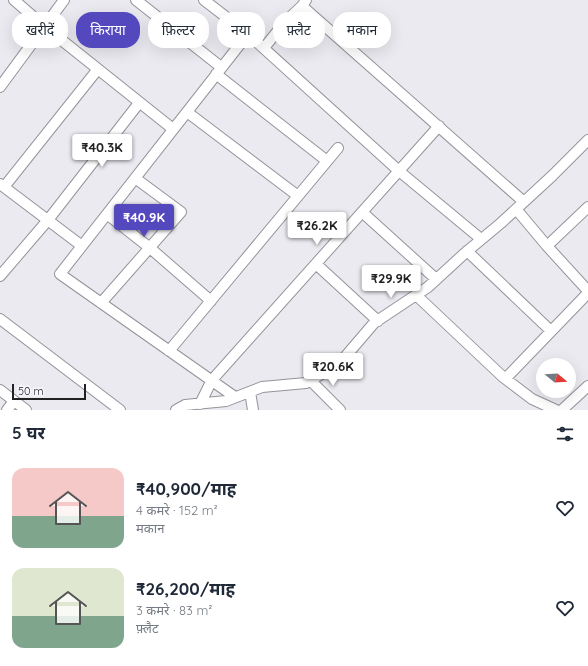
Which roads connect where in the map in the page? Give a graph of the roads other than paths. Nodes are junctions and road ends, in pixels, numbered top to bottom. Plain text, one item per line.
1 (14, 0) edge
2 (64, 0) edge
3 (136, 0) edge
4 (204, 0) edge
5 (304, 3) edge
6 (28, 12) edge
7 (55, 12) edge
8 (220, 12) edge
9 (68, 45) edge
10 (265, 47) edge
11 (28, 48) edge
12 (237, 48) edge
13 (264, 48) edge
14 (98, 69) junction
15 (219, 71) junction
16 (0, 87) edge
17 (139, 103) junction
18 (186, 112) junction
19 (439, 126) junction
20 (173, 129) junction
21 (588, 140) edge
22 (338, 148) dead end
23 (327, 161) junction
24 (399, 171) junction
25 (135, 178) junction
26 (2, 185) edge
27 (298, 196) junction
28 (524, 202) junction
29 (588, 207) edge
30 (516, 209) junction
31 (362, 212) junction
32 (107, 214) junction
33 (48, 220) junction
34 (481, 239) junction
35 (82, 246) junction
36 (547, 246) junction
37 (150, 248) junction
38 (467, 251) junction
39 (316, 264) junction
40 (0, 276) edge
41 (436, 279) junction
42 (588, 292) edge
43 (416, 295) junction
44 (211, 301) junction
45 (101, 303) junction
46 (0, 319) edge
47 (378, 320) junction
48 (552, 331) junction
49 (170, 351) junction
50 (506, 378) junction
51 (212, 380) junction
52 (310, 380) junction
53 (588, 386) edge
54 (0, 390) edge
55 (250, 392) junction
56 (235, 397) junction
57 (14, 400) junction
58 (200, 404) junction
59 (541, 407) edge
60 (7, 410) edge
61 (26, 410) edge
62 (120, 410) edge
63 (176, 410) edge
64 (254, 410) edge
65 (340, 410) edge
66 (556, 410) edge
67 (562, 410) edge

1 - 6 street
2 - 7 street
3 - 15 street
4 - 8 street
5 - 10 street
5 - 19 street
9 - 14 street
11 - 16 street
12 - 15 street
13 - 24 street
14 - 17 street
14 - 26 street
15 - 18 street
15 - 23 street
17 - 20 street
17 - 33 street
18 - 20 street
18 - 27 street
19 - 24 street
19 - 28 street
20 - 25 street
21 - 28 street
22 - 23 street
23 - 27 street
24 - 31 street
24 - 34 street
25 - 32 street
25 - 37 street
26 - 33 street
27 - 44 street
28 - 30 street
29 - 36 street
30 - 34 street
30 - 36 street
31 - 39 street
31 - 41 street
32 - 35 street
32 - 37 street
33 - 35 street
33 - 40 street
34 - 38 street
35 - 45 street
36 - 42 street
37 - 44 street
37 - 45 street
38 - 41 street
38 - 48 street
39 - 47 street
39 - 51 street
41 - 43 street
42 - 48 street
43 - 47 street
43 - 50 street
44 - 49 street
45 - 49 street
46 - 62 street
47 - 52 street
48 - 50 street
49 - 51 street
50 - 59 street
51 - 56 street
51 - 58 street
52 - 55 street
52 - 65 street
53 - 67 street
54 - 57 street
55 - 56 street
55 - 64 street
56 - 58 street
57 - 60 street
57 - 61 street
58 - 63 street
59 - 66 street

